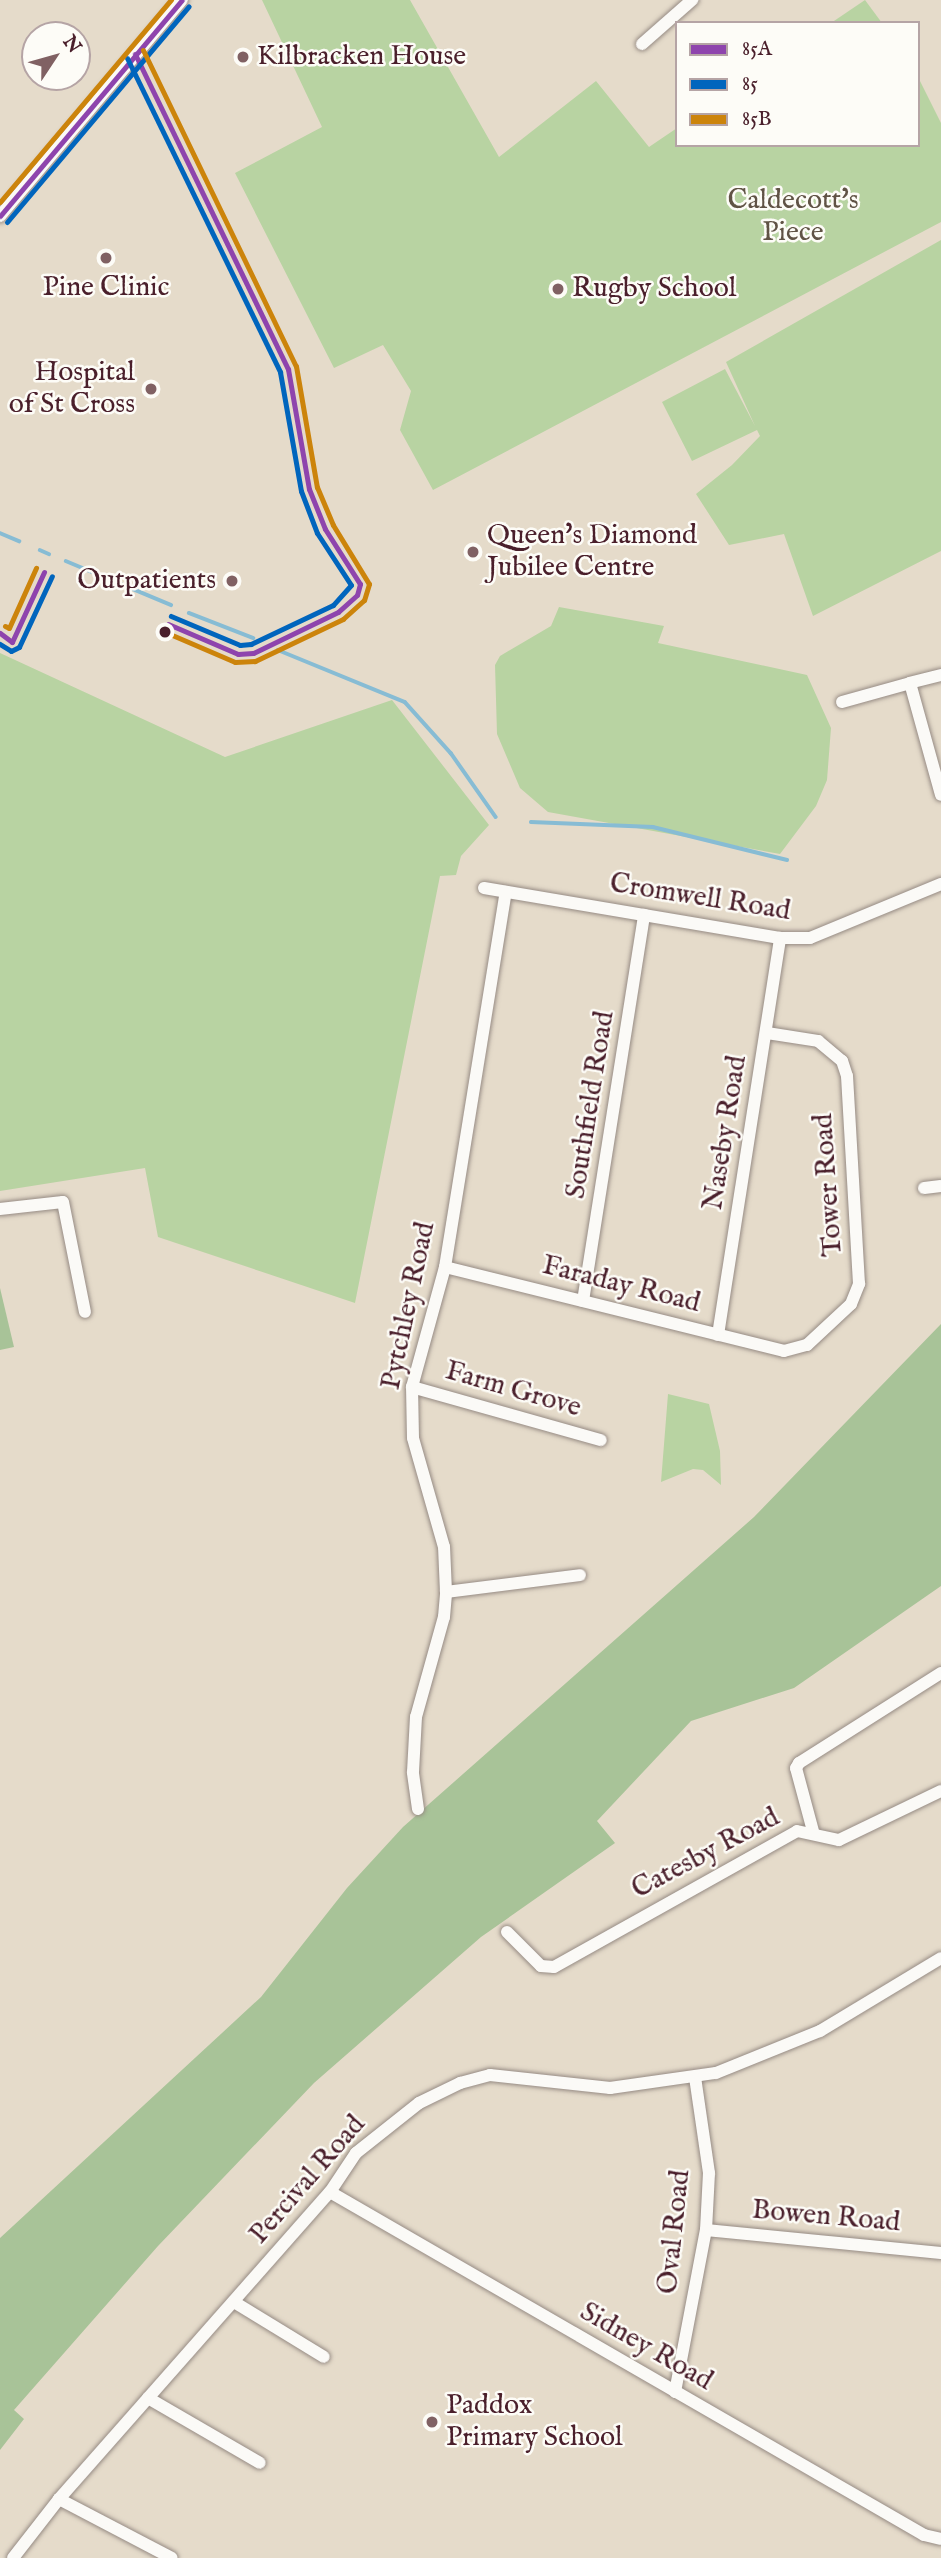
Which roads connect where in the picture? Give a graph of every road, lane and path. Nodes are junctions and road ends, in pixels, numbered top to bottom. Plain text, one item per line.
1 (182, 0) edge
2 (692, 0) edge
3 (642, 44) dead end
4 (0, 216) edge
5 (941, 675) edge
6 (910, 683) junction
7 (842, 702) dead end
8 (941, 795) edge
9 (941, 884) edge
10 (484, 888) dead end
11 (506, 892) junction
12 (645, 915) junction
13 (780, 938) junction
14 (767, 1033) junction
15 (941, 1186) edge
16 (924, 1188) dead end
17 (0, 1209) edge
18 (445, 1267) junction
19 (583, 1301) junction
20 (85, 1312) dead end
21 (718, 1335) junction
22 (784, 1351) joint
23 (412, 1387) junction
24 (601, 1440) dead end
25 (580, 1575) dead end
26 (446, 1592) junction
27 (941, 1673) edge
28 (941, 1791) edge
29 (418, 1809) dead end
30 (813, 1831) junction
31 (507, 1932) dead end
32 (941, 1958) edge
33 (695, 2077) junction
34 (330, 2192) junction
35 (706, 2230) junction
36 (941, 2252) edge
37 (234, 2302) junction
38 (324, 2357) dead end
39 (675, 2392) junction
40 (148, 2398) junction
41 (260, 2463) dead end
42 (59, 2499) junction
43 (941, 2539) edge
44 (13, 2558) edge
45 (172, 2558) edge

1 - 4 street
2 - 3 street
5 - 6 street
6 - 7 street
6 - 8 street
9 - 13 street, Cromwell Road
10 - 11 street, Cromwell Road
11 - 12 street, Cromwell Road
11 - 18 street, Pytchley Road
12 - 13 street, Cromwell Road
12 - 19 street, Southfield Road
13 - 14 street, Naseby Road
14 - 21 street, Naseby Road
14 - 22 street, Tower Road
15 - 16 street
17 - 20 street
18 - 19 street, Faraday Road
18 - 23 street, Pytchley Road
19 - 21 street, Faraday Road
21 - 22 street, Faraday Road
23 - 24 street, Farm Grove
23 - 26 street, Pytchley Road
25 - 26 street
26 - 29 street, Pytchley Road
27 - 30 street
28 - 30 street, Catesby Road
30 - 31 street, Catesby Road
32 - 33 street, Percival Road
33 - 34 street, Percival Road
33 - 35 street, Oval Road
34 - 37 street, Percival Road
34 - 39 street, Sidney Road
35 - 36 street, Bowen Road
35 - 39 street, Oval Road
37 - 38 street
37 - 40 street, Percival Road
39 - 43 street, Sidney Road
40 - 41 street
40 - 42 street, Percival Road
42 - 44 street, Percival Road
42 - 45 street

